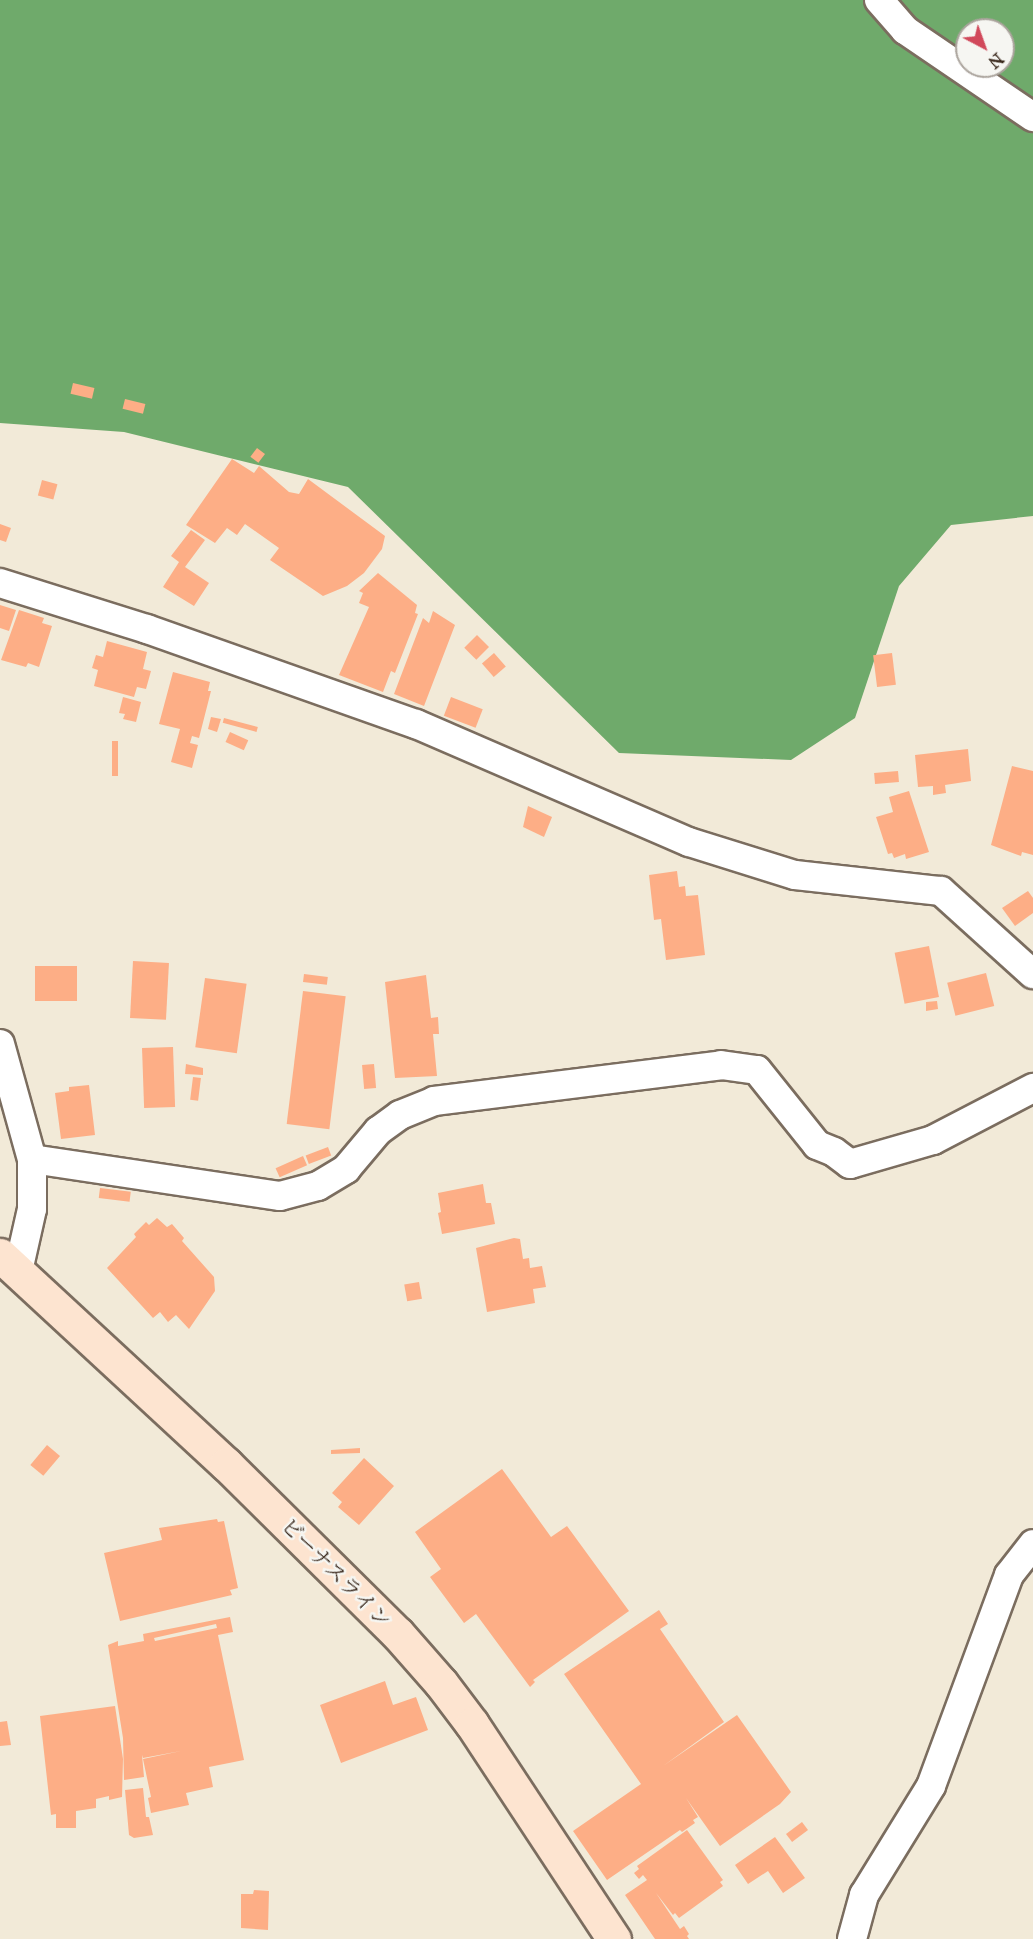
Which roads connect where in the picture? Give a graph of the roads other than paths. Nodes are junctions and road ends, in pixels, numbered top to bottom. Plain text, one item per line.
1 (879, 0) edge
2 (1033, 117) edge
3 (0, 583) edge
4 (1033, 974) edge
5 (0, 1044) edge
6 (1033, 1088) edge
7 (32, 1159) junction
8 (9, 1263) edge
9 (1033, 1544) edge
10 (615, 1939) edge
11 (852, 1939) edge

1 - 2 street
3 - 4 street
5 - 7 street
6 - 7 street
7 - 8 street
8 - 10 main road, ビーナスライン
9 - 11 street

